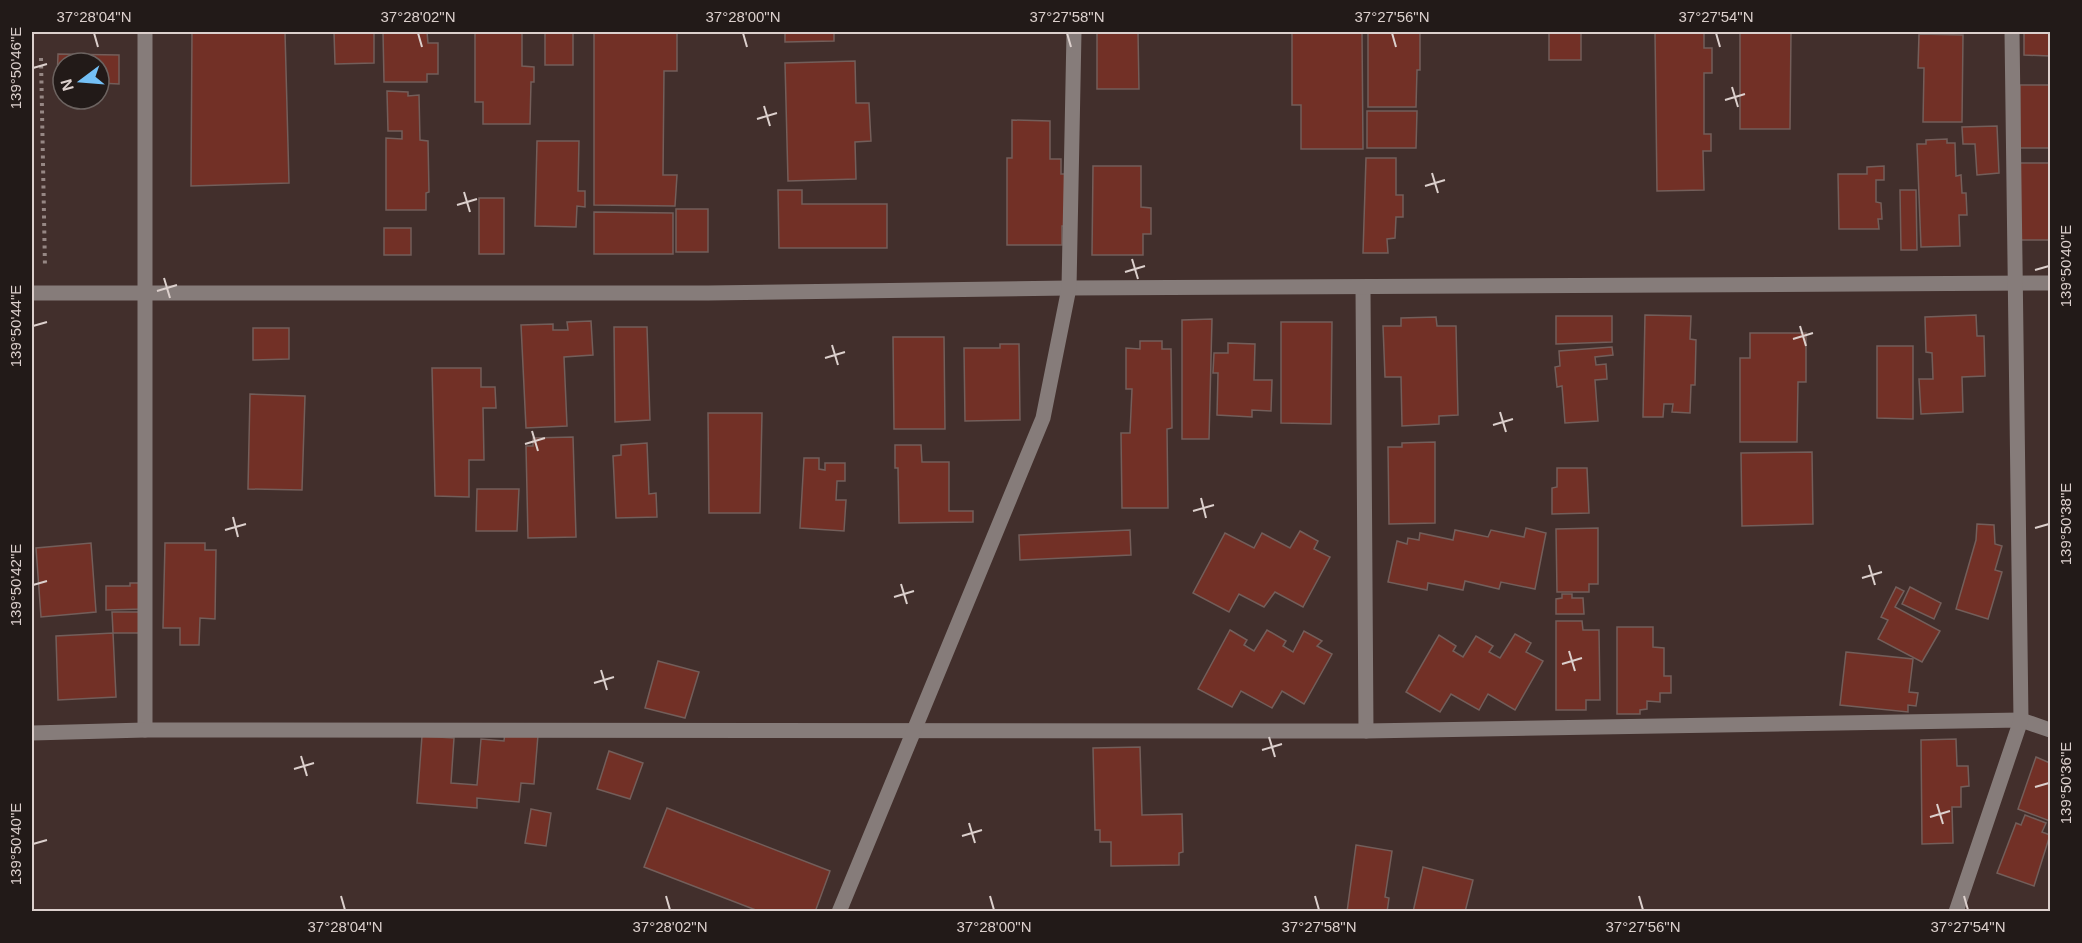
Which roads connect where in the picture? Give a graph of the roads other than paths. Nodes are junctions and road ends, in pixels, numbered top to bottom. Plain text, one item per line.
1 (144, 32) edge
2 (1074, 32) edge
3 (2012, 32) edge
4 (2014, 283) junction
5 (2050, 283) edge
6 (1069, 288) junction
7 (1363, 288) junction
8 (146, 291) junction
9 (38, 293) edge
10 (2021, 720) junction
11 (145, 730) junction
12 (2050, 730) edge
13 (1366, 731) junction
14 (914, 732) junction
15 (32, 734) edge
16 (839, 912) edge
17 (1956, 912) edge

1 - 8 street
2 - 6 street
3 - 4 street
4 - 5 street
4 - 7 street
4 - 10 street
6 - 7 street
6 - 8 street
6 - 14 street
7 - 13 street
8 - 9 street
8 - 11 street
10 - 12 street
10 - 13 street
10 - 17 street
11 - 14 street
11 - 15 street
13 - 14 street
14 - 16 street

